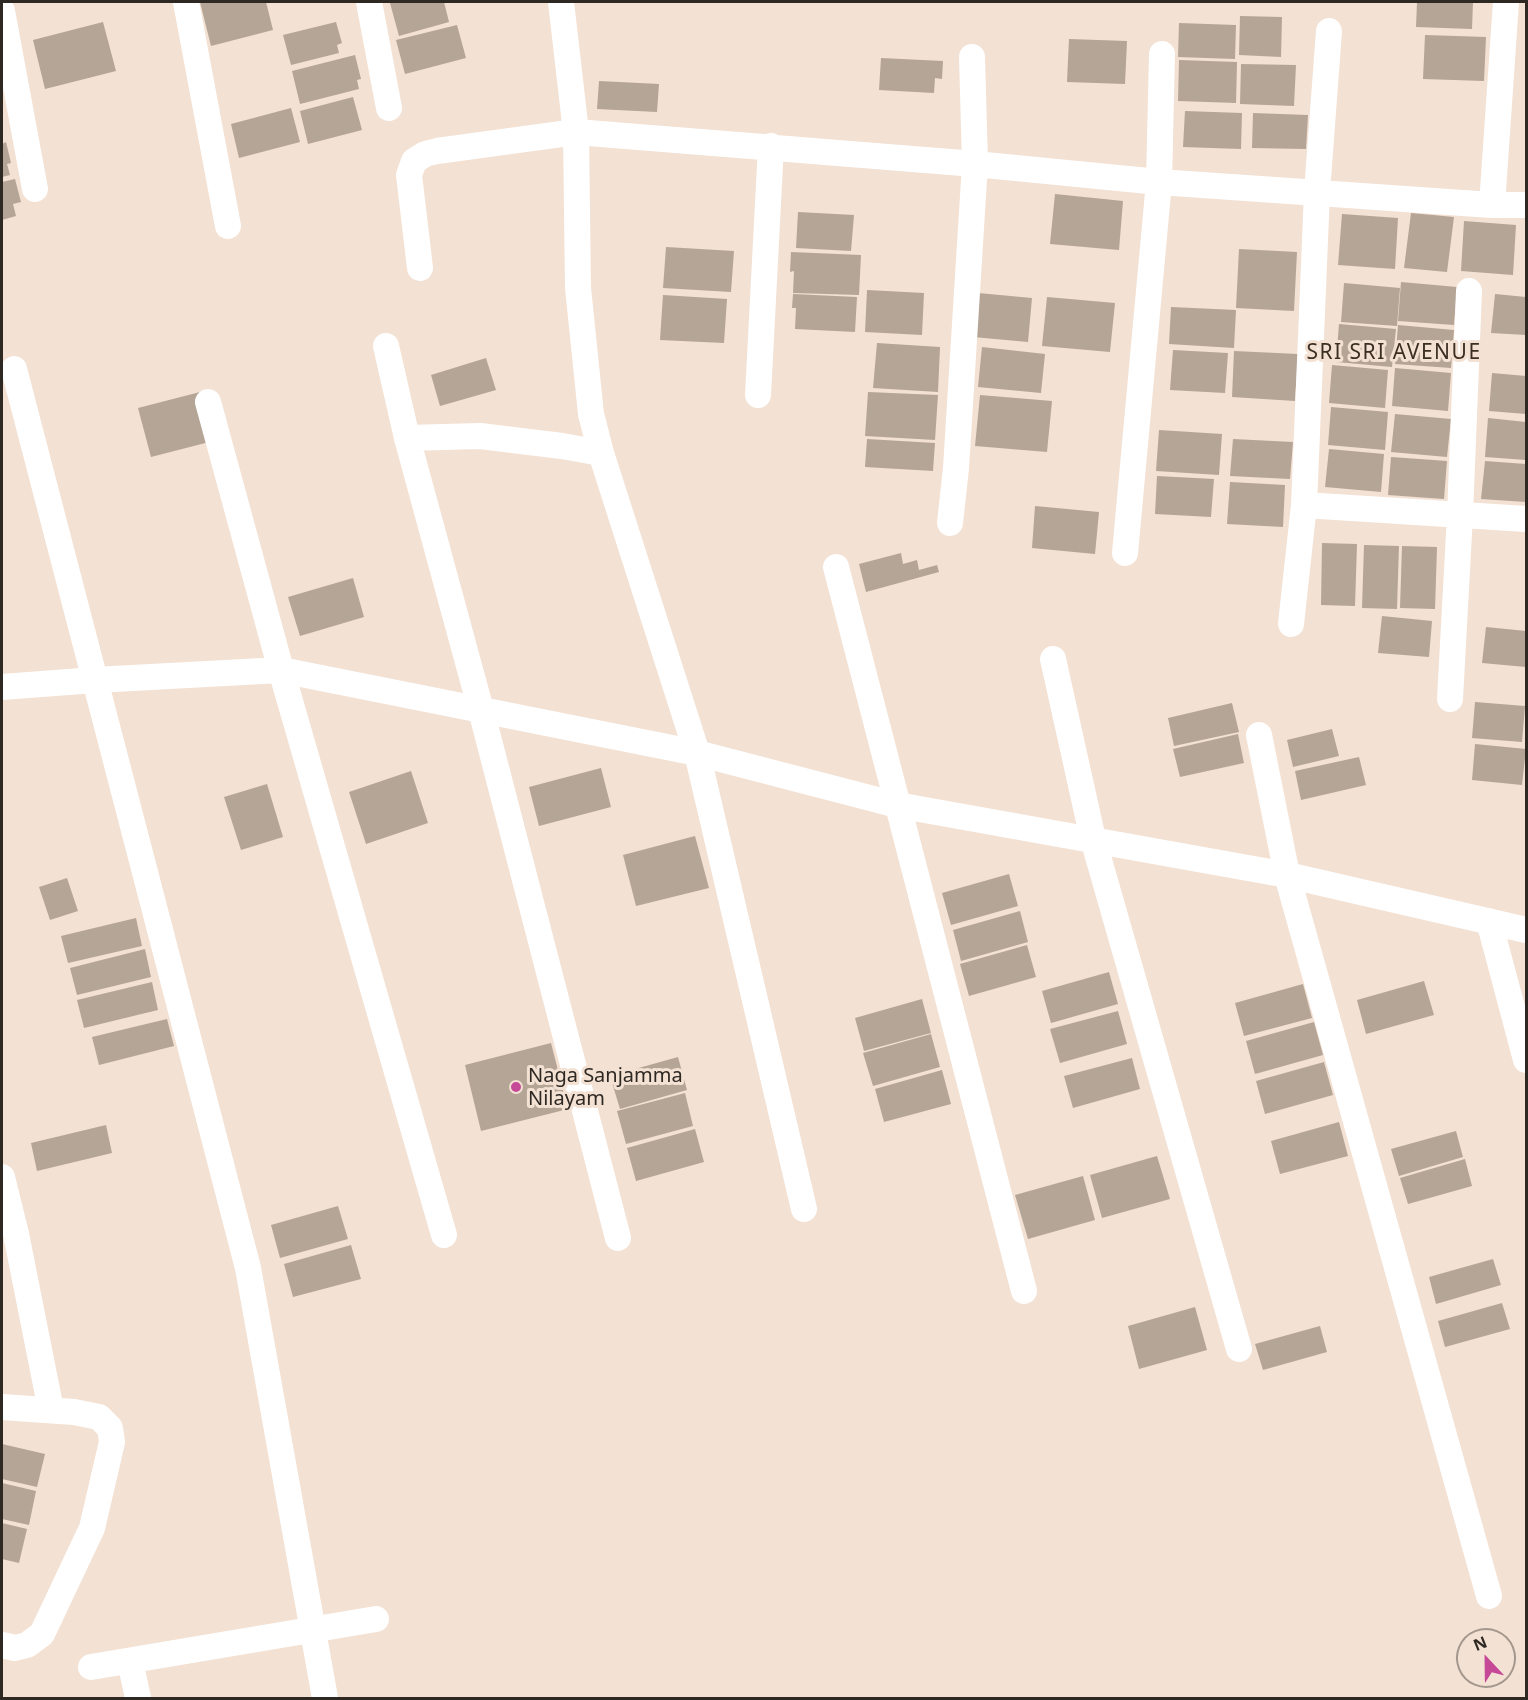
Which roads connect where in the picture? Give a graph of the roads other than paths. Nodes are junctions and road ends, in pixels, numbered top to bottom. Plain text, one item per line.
1 (186, 2) edge
2 (369, 2) edge
3 (561, 2) edge
4 (1506, 2) edge
5 (2, 11) edge
6 (1329, 31) dead end
7 (1162, 54) dead end
8 (972, 57) dead end
9 (389, 108) dead end
10 (576, 132) junction
11 (771, 146) junction
12 (975, 164) junction
13 (1159, 182) junction
14 (35, 189) dead end
15 (1317, 192) junction
16 (1492, 205) junction
17 (1527, 205) edge
18 (228, 226) dead end
19 (420, 268) dead end
20 (1469, 291) dead end
21 (386, 346) dead end
22 (14, 369) dead end
23 (758, 395) dead end
24 (208, 402) dead end
25 (407, 438) junction
26 (601, 453) junction
27 (1304, 506) junction
28 (1460, 515) junction
29 (1527, 519) edge
30 (950, 523) dead end
31 (1125, 553) dead end
32 (836, 567) dead end
33 (1291, 624) dead end
34 (1053, 659) dead end
35 (281, 670) junction
36 (95, 680) junction
37 (2, 687) edge
38 (1450, 699) dead end
39 (481, 710) junction
40 (1259, 735) dead end
41 (697, 753) junction
42 (897, 805) junction
43 (1093, 839) junction
44 (1287, 875) junction
45 (1490, 921) junction
46 (1527, 930) edge
47 (1527, 1060) edge
48 (2, 1177) edge
49 (804, 1209) dead end
50 (444, 1235) dead end
51 (618, 1238) dead end
52 (1024, 1291) dead end
53 (1239, 1349) dead end
54 (2, 1407) edge
55 (51, 1410) junction
56 (1489, 1596) dead end
57 (376, 1618) dead end
58 (312, 1631) junction
59 (2, 1645) edge
60 (130, 1661) junction
61 (91, 1667) dead end
62 (138, 1698) edge
63 (325, 1698) edge

1 - 18 street
2 - 9 street
3 - 10 street
4 - 16 street
5 - 14 street
6 - 15 street
7 - 13 street
8 - 12 street
10 - 11 street
10 - 19 street
10 - 26 street
11 - 12 street
11 - 23 street
12 - 13 street
12 - 30 street
13 - 15 street
13 - 31 street
15 - 16 street
15 - 27 street
16 - 17 street
20 - 28 street
21 - 25 street
22 - 36 street
24 - 35 street
25 - 26 street
25 - 39 street
26 - 41 street
27 - 28 street
27 - 33 street
28 - 29 street
28 - 38 street
32 - 42 street
34 - 43 street
35 - 36 street
35 - 39 street
35 - 50 street
36 - 37 street
36 - 58 street
39 - 41 street
39 - 51 street
40 - 44 street
41 - 42 street
41 - 49 street
42 - 43 street
42 - 52 street
43 - 44 street
43 - 53 street
44 - 45 street
44 - 56 street
45 - 46 street
45 - 47 street
48 - 55 street
54 - 55 street
55 - 59 street
57 - 58 street
58 - 60 street
58 - 63 street
60 - 61 street
60 - 62 street

